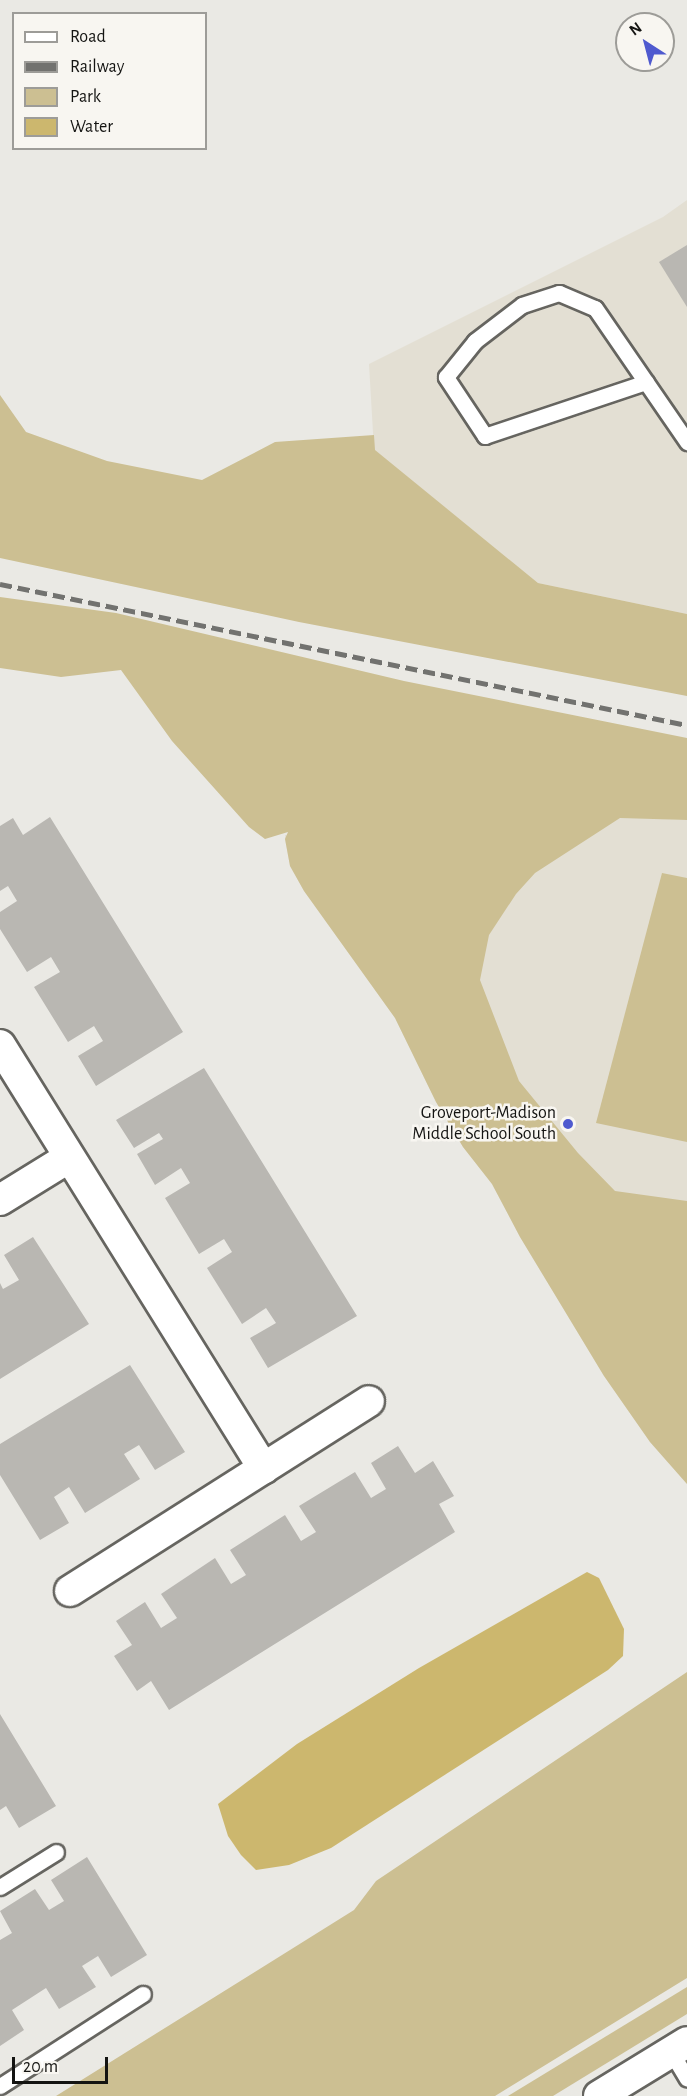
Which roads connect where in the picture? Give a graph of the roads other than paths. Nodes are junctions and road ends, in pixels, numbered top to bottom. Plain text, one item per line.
1 (646, 382) junction
2 (687, 442) edge
3 (0, 1046) edge
4 (68, 1158) junction
5 (0, 1200) edge
6 (369, 1401) dead end
7 (264, 1469) junction
8 (70, 1591) dead end
9 (56, 1852) dead end
10 (0, 1887) edge
11 (144, 1994) dead end
12 (679, 2047) edge
13 (687, 2079) edge
14 (0, 2086) edge
15 (599, 2096) edge

1 - 1 lane
1 - 2 lane
3 - 4 street
4 - 5 street
4 - 7 street
6 - 7 street
7 - 8 street
9 - 10 lane
11 - 14 lane
12 - 13 lane
12 - 15 street

